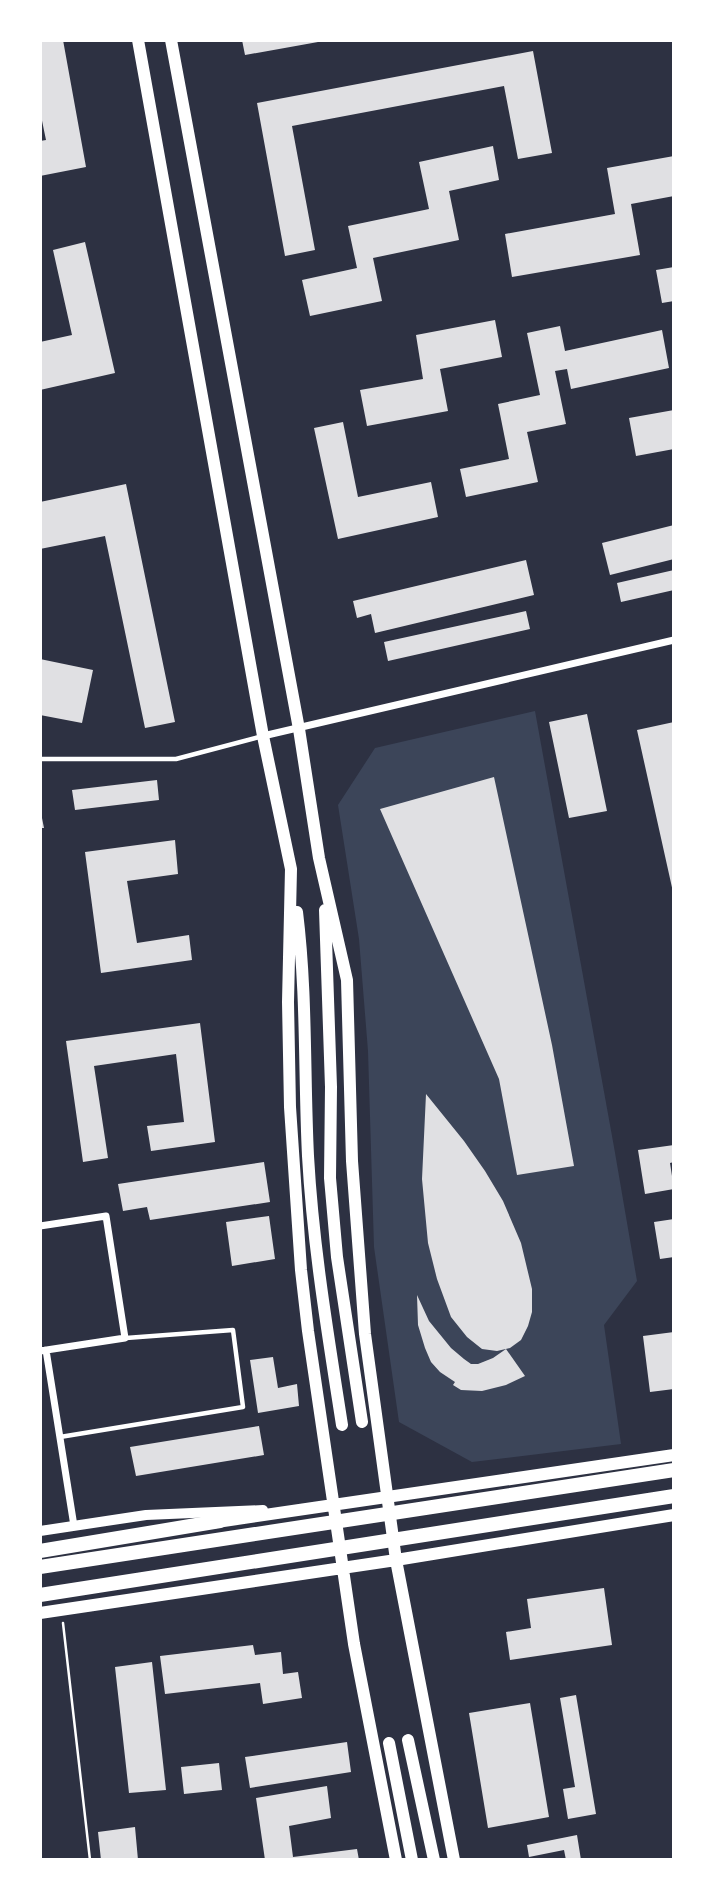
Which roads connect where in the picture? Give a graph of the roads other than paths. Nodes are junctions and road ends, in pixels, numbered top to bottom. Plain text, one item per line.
1 (138, 40) edge
2 (171, 40) edge
3 (674, 640) edge
4 (299, 729) junction
5 (263, 736) junction
6 (40, 759) edge
7 (319, 858) junction
8 (291, 870) junction
9 (40, 1226) edge
10 (125, 1338) junction
11 (43, 1350) edge
12 (362, 1422) dead end
13 (342, 1425) dead end
14 (60, 1437) junction
15 (674, 1455) edge
16 (674, 1470) edge
17 (674, 1496) edge
18 (388, 1497) junction
19 (334, 1504) junction
20 (302, 1509) junction
21 (674, 1515) edge
22 (219, 1521) joint
23 (74, 1526) junction
24 (40, 1531) edge
25 (40, 1553) edge
26 (396, 1560) junction
27 (40, 1567) edge
28 (344, 1568) junction
29 (40, 1595) edge
30 (40, 1613) edge
31 (408, 1740) dead end
32 (389, 1743) dead end
33 (396, 1860) edge
34 (412, 1860) edge
35 (434, 1860) edge
36 (454, 1860) edge

1 - 5 main road
2 - 4 main road
3 - 4 street
4 - 5 street
4 - 7 main road
5 - 6 lane
5 - 8 main road
7 - 12 main road
7 - 18 main road
8 - 13 main road
8 - 19 main road
9 - 10 street
10 - 11 street
10 - 14 lane
11 - 14 street
14 - 23 street
15 - 18 main road
16 - 27 highway
17 - 29 highway
18 - 19 main road
18 - 26 main road
19 - 20 main road
19 - 28 main road
20 - 22 main road
20 - 23 street
21 - 26 main road
22 - 25 highway
23 - 24 street
26 - 28 main road
26 - 36 main road
28 - 30 main road
28 - 33 main road
31 - 35 main road
32 - 34 main road

